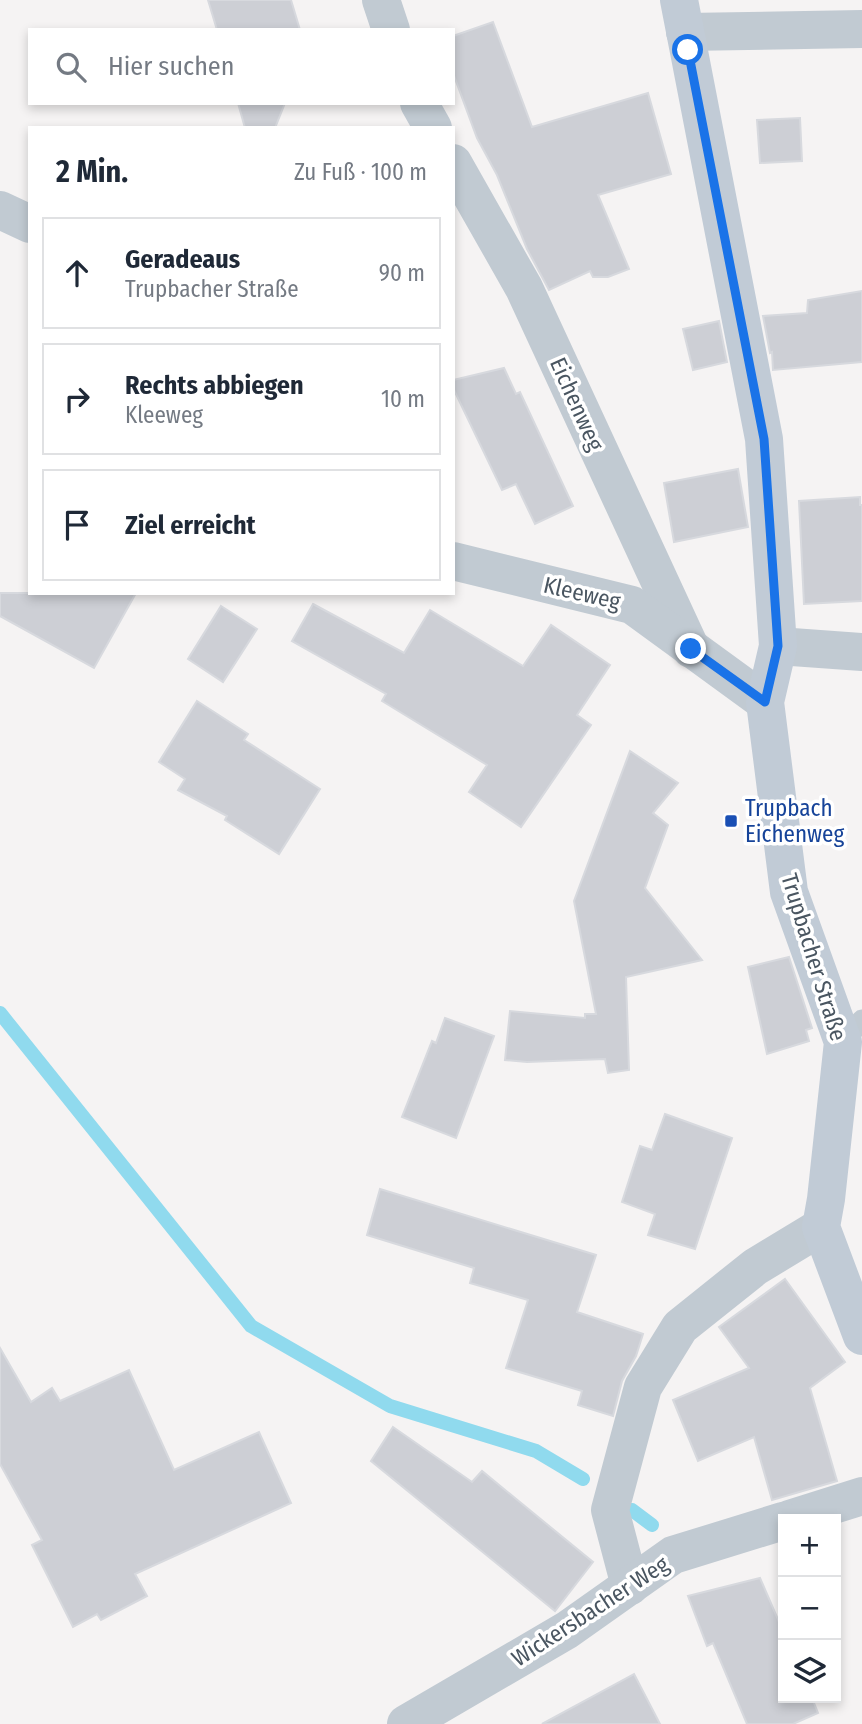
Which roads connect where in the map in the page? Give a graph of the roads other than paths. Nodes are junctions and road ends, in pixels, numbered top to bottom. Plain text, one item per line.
1 (381, 0) edge
2 (682, 16) edge
3 (390, 28) edge
4 (859, 29) edge
5 (412, 105) edge
6 (420, 105) edge
7 (409, 126) edge
8 (432, 126) edge
9 (455, 167) edge
10 (0, 210) edge
11 (28, 223) edge
12 (455, 561) edge
13 (778, 646) junction
14 (691, 649) junction
15 (862, 652) edge
16 (765, 702) junction
17 (853, 1031) edge
18 (821, 1227) junction
19 (862, 1336) edge
20 (862, 1496) edge
21 (805, 1514) edge
22 (778, 1523) edge
23 (630, 1586) junction
24 (406, 1724) edge

1 - 3 street
2 - 4 street
2 - 13 street, Trupbacher Straße
5 - 7 street
6 - 8 street
9 - 14 street, Eichenweg
10 - 11 street
12 - 14 street, Kleeweg
13 - 15 street
13 - 16 street, Trupbacher Straße
14 - 16 street, Kleeweg
16 - 17 street, Trupbacher Straße
17 - 18 street, Trupbacher Straße
18 - 19 street, Trupbacher Straße
18 - 23 street
20 - 21 street
22 - 23 street, Wickersbacher Weg
23 - 24 street, Wickersbacher Weg

